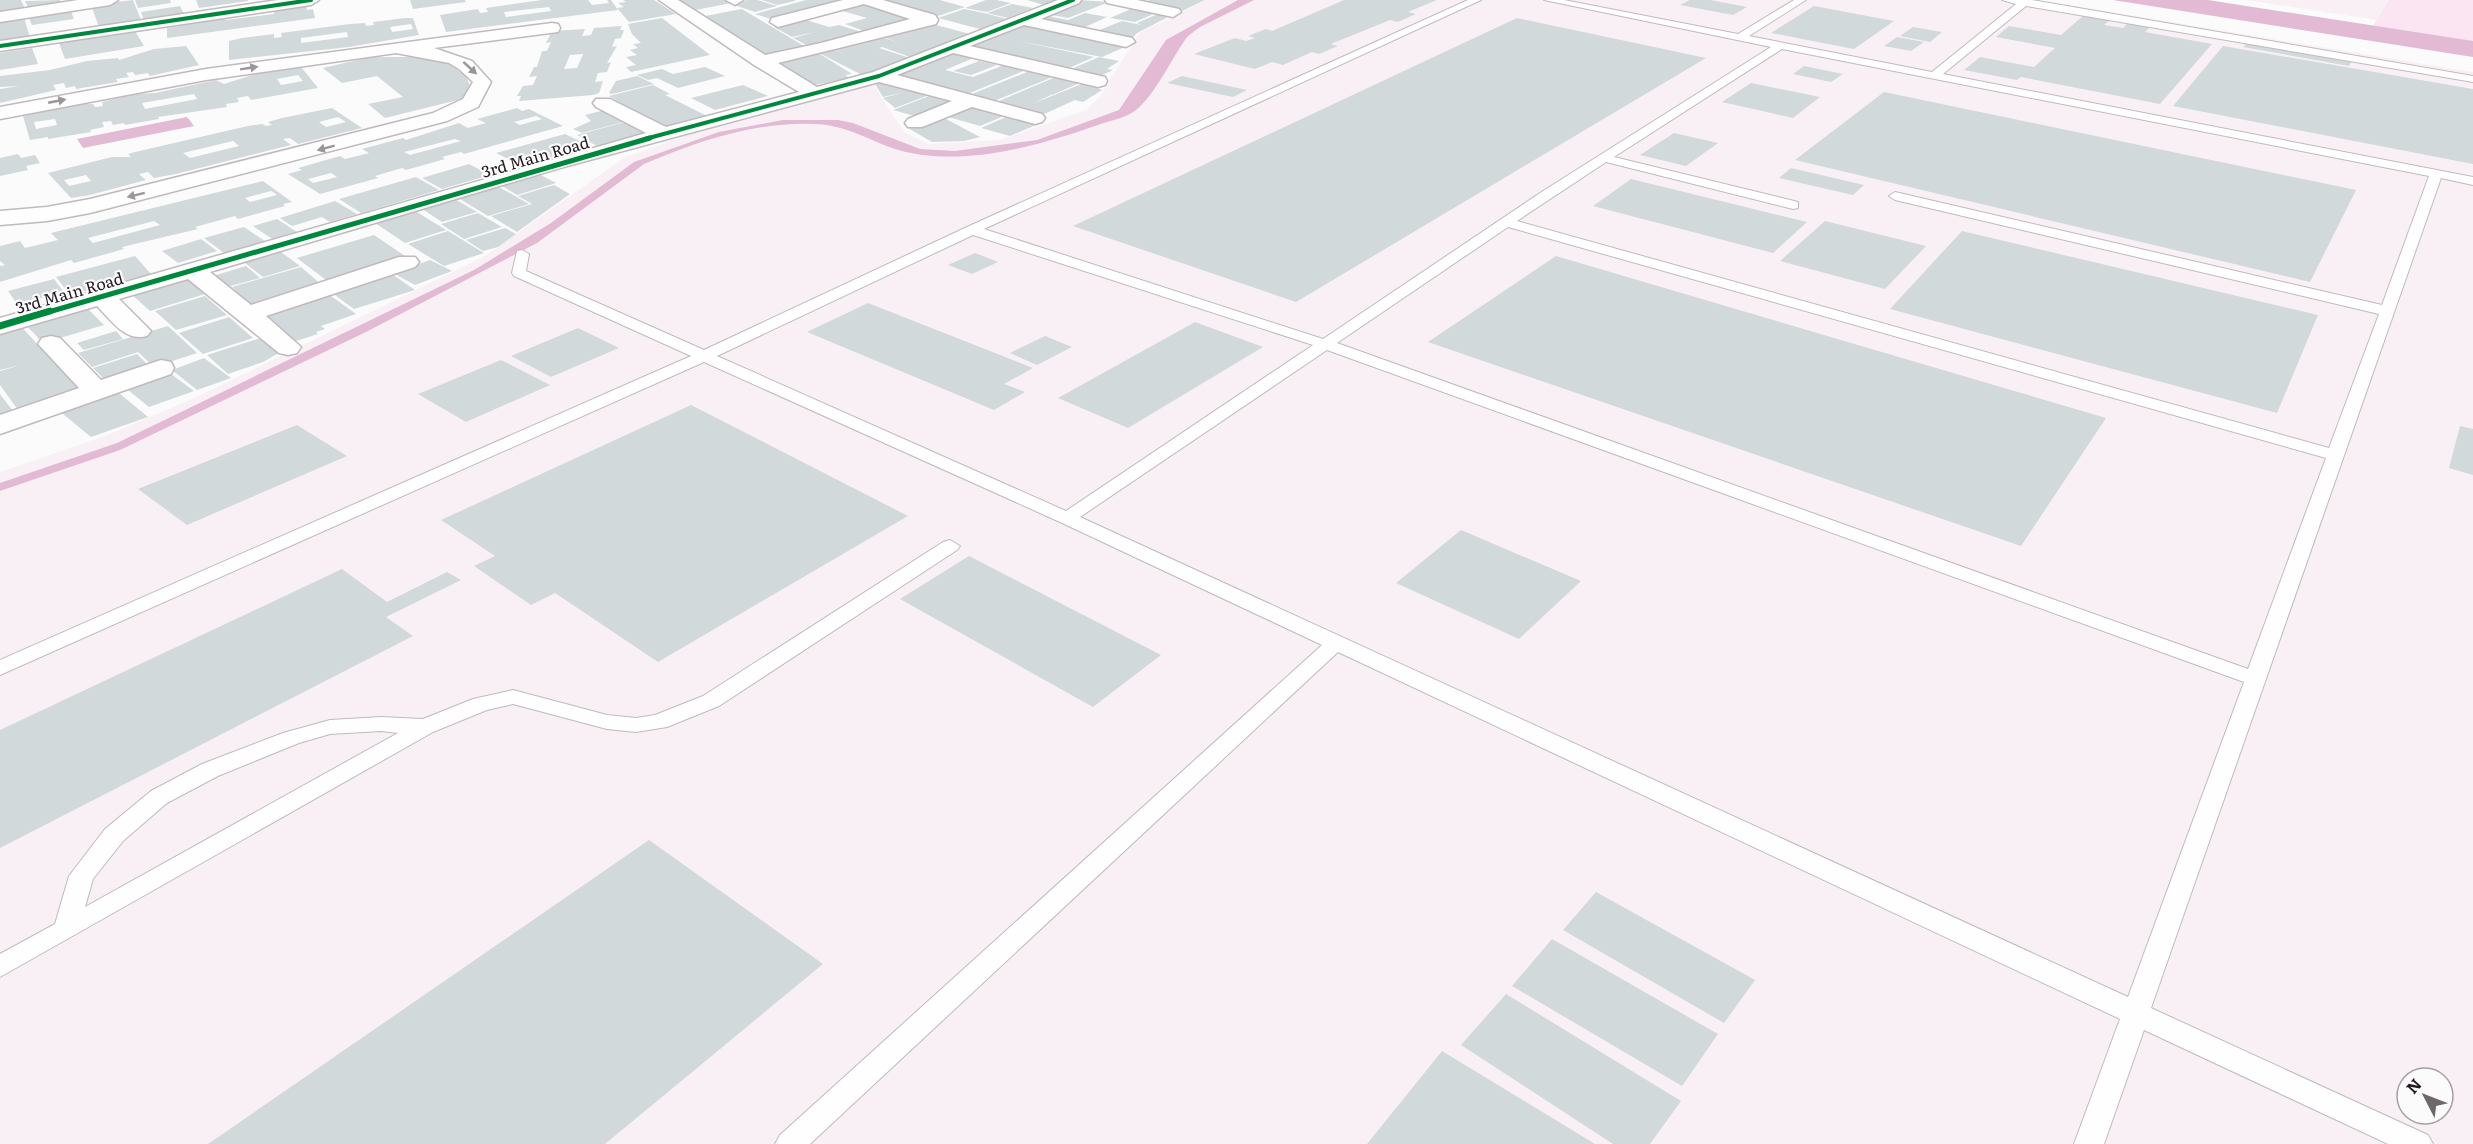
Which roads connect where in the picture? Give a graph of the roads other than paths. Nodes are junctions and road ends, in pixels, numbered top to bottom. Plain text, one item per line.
1 (110, 0) edge
2 (311, 0) edge
3 (666, 0) edge
4 (864, 0) edge
5 (1073, 0) edge
6 (1113, 0) edge
7 (1476, 0) edge
8 (1549, 0) edge
9 (1801, 0) edge
10 (2007, 0) edge
11 (2025, 1) edge
12 (82, 4) junction
13 (1024, 11) junction
14 (1173, 12) dead end
15 (0, 17) edge
16 (929, 19) junction
17 (778, 22) dead end
18 (552, 28) dead end
19 (90, 32) junction
20 (987, 35) junction
21 (1739, 38) junction
22 (1126, 42) dead end
23 (0, 46) edge
24 (1779, 46) junction
25 (395, 48) junction
26 (954, 48) junction
27 (760, 61) junction
28 (879, 76) junction
29 (1934, 76) junction
30 (2473, 79) edge
31 (1098, 81) dead end
32 (814, 93) junction
33 (970, 101) junction
34 (603, 103) dead end
35 (0, 113) edge
36 (1035, 118) dead end
37 (915, 123) dead end
38 (664, 134) junction
39 (1604, 158) junction
40 (2436, 174) junction
41 (2473, 181) edge
42 (1895, 196) dead end
43 (1793, 205) dead end
44 (0, 218) edge
45 (1508, 223) junction
46 (972, 230) junction
47 (522, 254) dead end
48 (407, 262) dead end
49 (192, 270) junction
50 (102, 297) junction
51 (2386, 311) junction
52 (247, 314) junction
53 (0, 326) edge
54 (138, 330) dead end
55 (51, 344) dead end
56 (1328, 345) junction
57 (288, 347) dead end
58 (706, 355) junction
59 (161, 368) dead end
60 (97, 391) junction
61 (0, 424) edge
62 (2334, 455) junction
63 (1067, 518) junction
64 (950, 546) dead end
65 (1335, 644) junction
66 (0, 668) edge
67 (2256, 679) junction
68 (425, 727) junction
69 (66, 930) junction
70 (0, 967) edge
71 (2135, 1015) junction
72 (790, 1144) edge
73 (2089, 1144) edge
74 (2418, 1144) edge

1 - 12 street
2 - 19 street
3 - 27 street
4 - 16 street
4 - 17 street
5 - 13 street, 3rd Main Road
6 - 14 street
7 - 46 lane
8 - 21 lane
9 - 21 lane
10 - 11 lane
11 - 29 lane
11 - 30 lane
12 - 15 street
12 - 19 street
13 - 20 street, 3rd Main Road
13 - 22 street
16 - 20 street
16 - 27 street
18 - 25 street
19 - 23 street
20 - 26 street, 3rd Main Road
21 - 24 lane
24 - 29 lane
24 - 39 lane
35 -> 25 street
25 -> 44 street
26 - 28 street, 3rd Main Road
26 - 31 street
27 - 32 street
28 - 32 street, 3rd Main Road
28 - 33 street
29 - 40 lane
32 - 38 street, 3rd Main Road
33 - 36 street
33 - 37 street
34 - 38 street
38 - 49 street, 3rd Main Road
39 - 43 lane
39 - 45 lane
40 - 41 lane
40 - 51 lane
42 - 51 lane
45 - 56 lane
45 - 62 lane
46 - 56 lane
46 - 58 lane
47 - 58 lane
48 - 52 street
49 - 50 street, 3rd Main Road
49 - 52 street
50 - 53 street, 3rd Main Road
50 - 54 street
51 - 62 lane
52 - 57 street
55 - 60 street
56 - 63 lane
56 - 67 lane
58 - 63 lane
58 - 66 lane
59 - 60 street
60 - 61 street
62 - 67 lane
63 - 65 lane
64 - 68 lane
65 - 71 lane
65 - 72 lane
67 - 71 lane
68 - 69 lane
68 - 69 lane
69 - 70 lane
71 - 73 lane
71 - 74 lane

